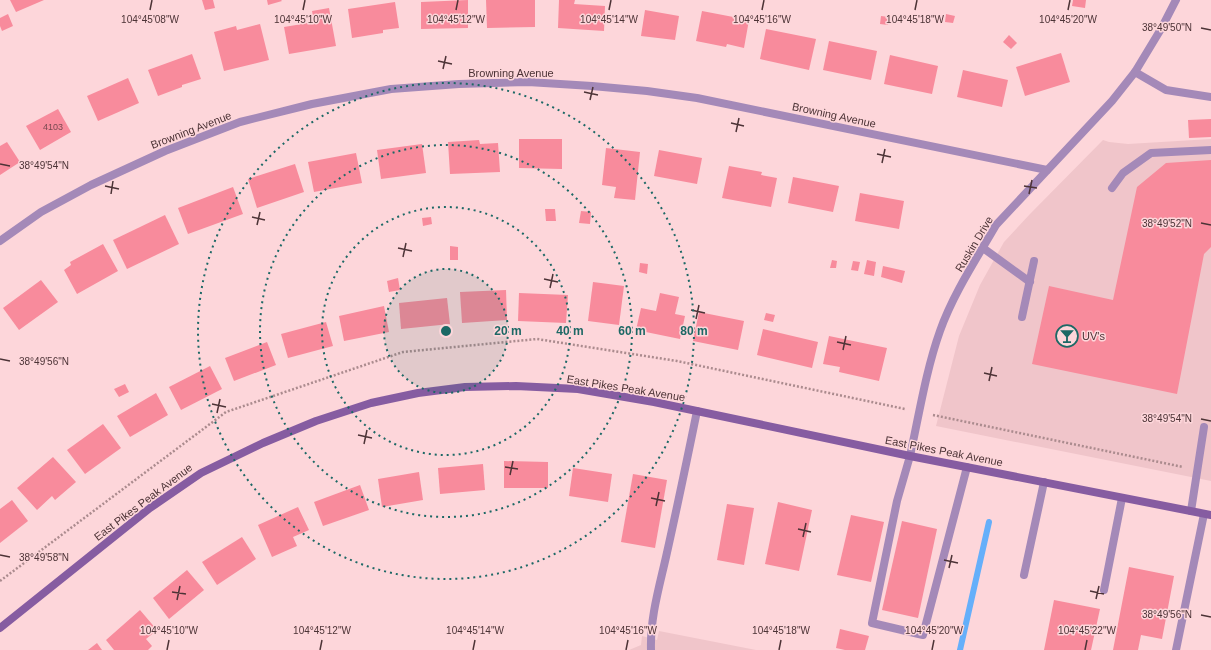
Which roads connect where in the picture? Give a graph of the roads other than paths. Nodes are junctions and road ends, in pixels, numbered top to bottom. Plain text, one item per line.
1 (1176, 0) edge
2 (1135, 72) junction
3 (1211, 97) edge
4 (1211, 150) edge
5 (1047, 170) junction
6 (1112, 188) dead end
7 (0, 241) edge
8 (983, 248) junction
9 (1034, 261) dead end
10 (1030, 282) junction
11 (1022, 317) dead end
12 (697, 411) junction
13 (1204, 427) dead end
14 (910, 456) junction
15 (967, 467) junction
16 (1044, 482) junction
17 (1122, 498) junction
18 (1191, 511) junction
19 (1208, 514) edge
20 (1024, 575) dead end
21 (1104, 590) dead end
22 (0, 628) edge
23 (651, 650) edge
24 (1176, 650) edge

1 - 2 street, Ruskin Drive
2 - 3 street
2 - 5 street, Ruskin Drive
4 - 6 street
5 - 7 street, Browning Avenue
5 - 8 street, Ruskin Drive
8 - 10 street
8 - 14 street, Ruskin Drive
9 - 10 street
10 - 11 street
12 - 14 main road, East Pikes Peak Avenue
12 - 22 main road, East Pikes Peak Avenue
12 - 23 street
13 - 18 street
14 - 15 main road, East Pikes Peak Avenue
14 - 15 street, Ruskin Drive
15 - 16 main road, East Pikes Peak Avenue
16 - 17 main road, East Pikes Peak Avenue
16 - 20 street
17 - 18 main road, East Pikes Peak Avenue
17 - 21 street
18 - 19 main road, East Pikes Peak Avenue
19 - 24 street

